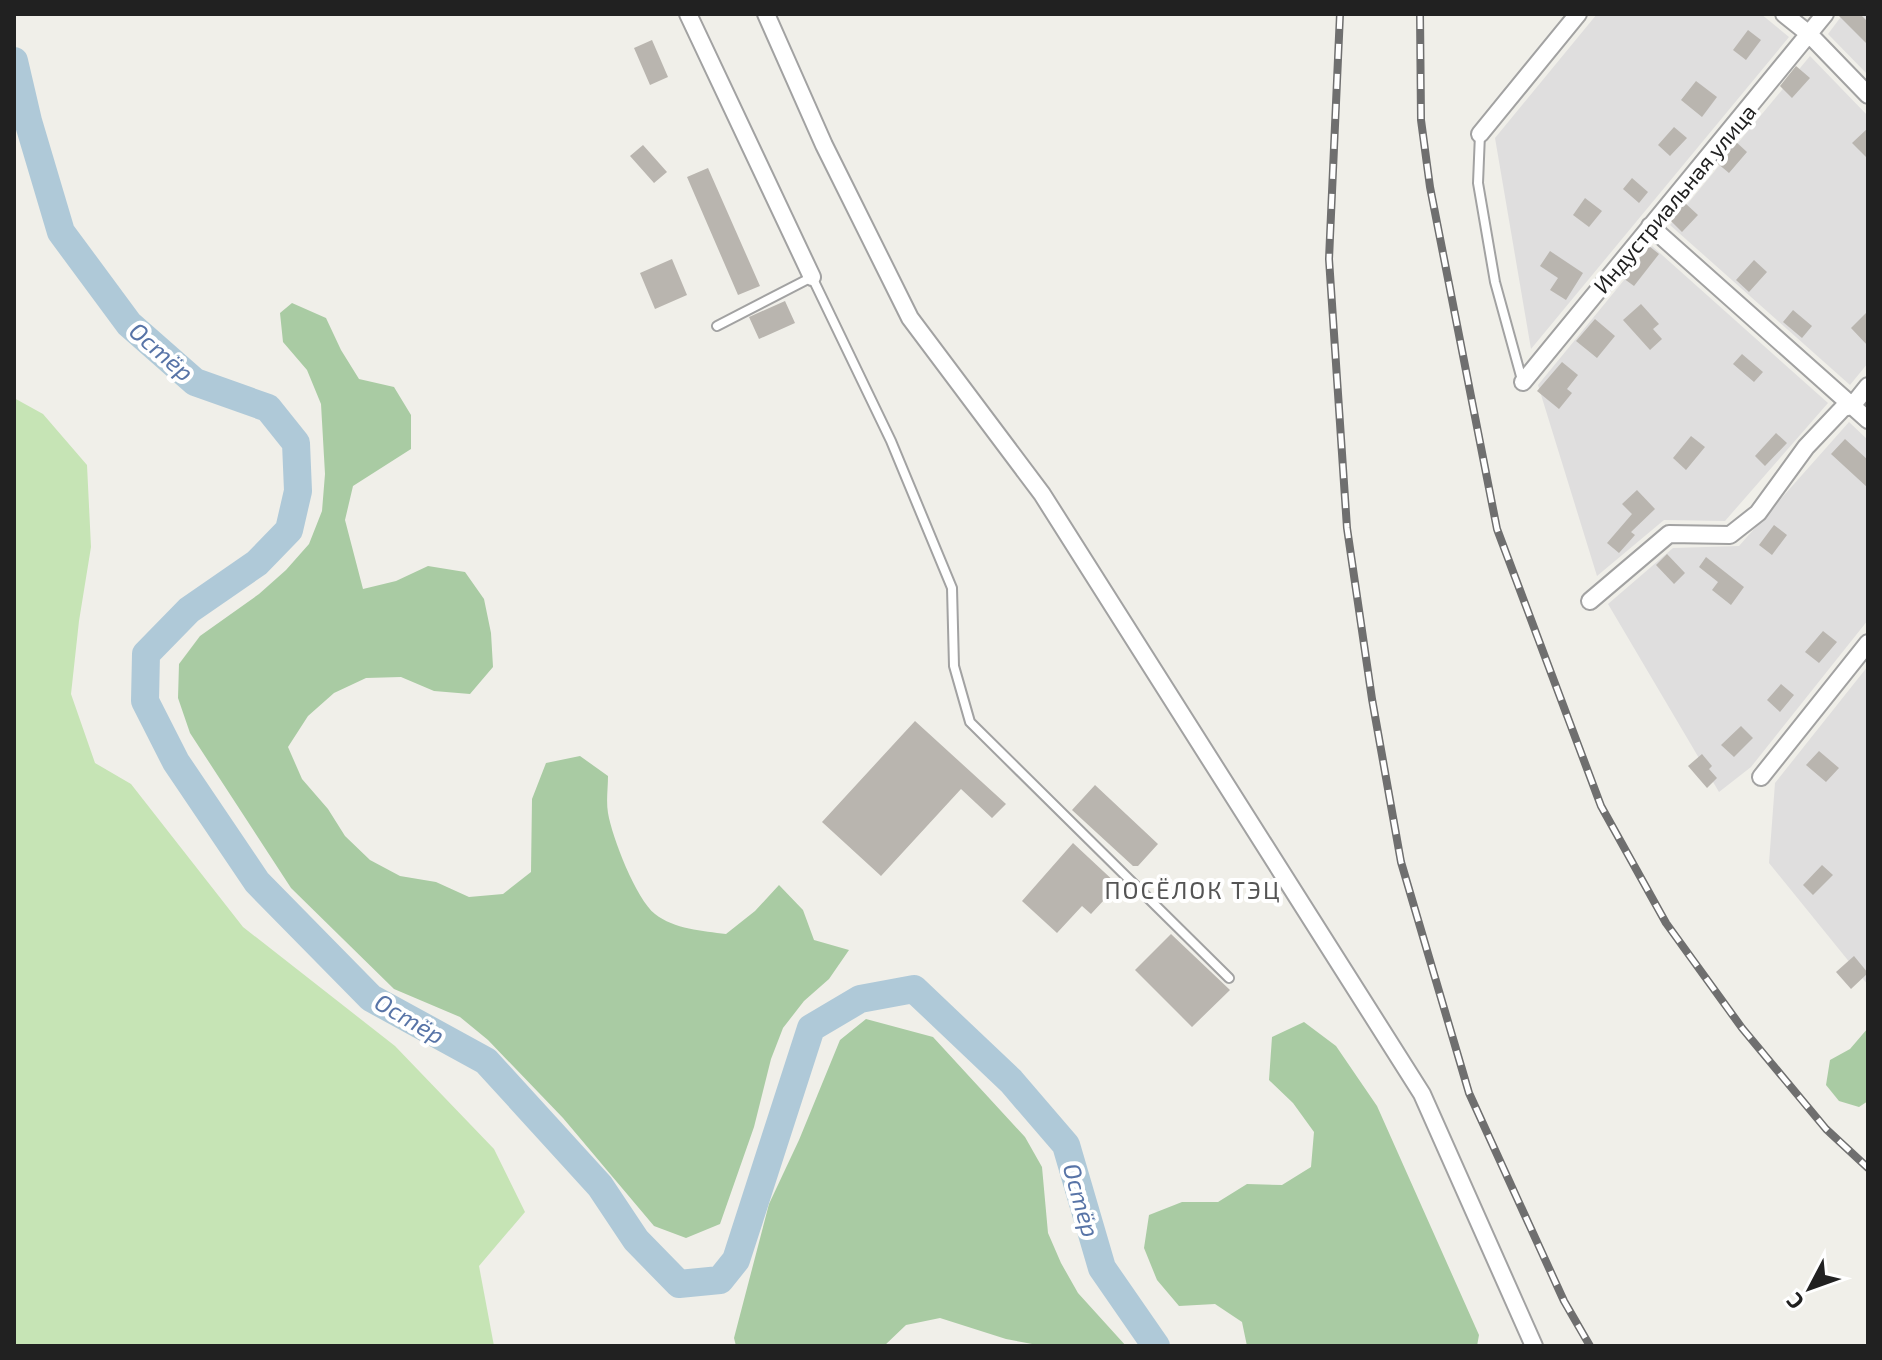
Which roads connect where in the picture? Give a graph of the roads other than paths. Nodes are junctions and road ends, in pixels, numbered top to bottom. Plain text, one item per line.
1 (688, 14) edge
2 (766, 14) edge
3 (1578, 14) edge
4 (1784, 14) edge
5 (1825, 14) edge
6 (1809, 34) junction
7 (1868, 95) edge
8 (1480, 134) joint
9 (1650, 226) junction
10 (812, 277) junction
11 (717, 326) dead end
12 (1523, 382) joint
13 (1868, 386) edge
14 (1852, 406) junction
15 (1868, 420) edge
16 (1590, 601) dead end
17 (1868, 643) edge
18 (1761, 777) dead end
19 (1229, 978) dead end
20 (1534, 1346) edge

1 - 10 street
2 - 20 street
3 - 8 street
4 - 6 street
5 - 6 street, Индустриальная улица
6 - 7 street
6 - 9 street, Индустриальная улица
8 - 12 lane
9 - 12 street, Индустриальная улица
9 - 14 street
10 - 11 lane
10 - 19 lane
13 - 14 street
14 - 15 street
14 - 16 street
17 - 18 street

